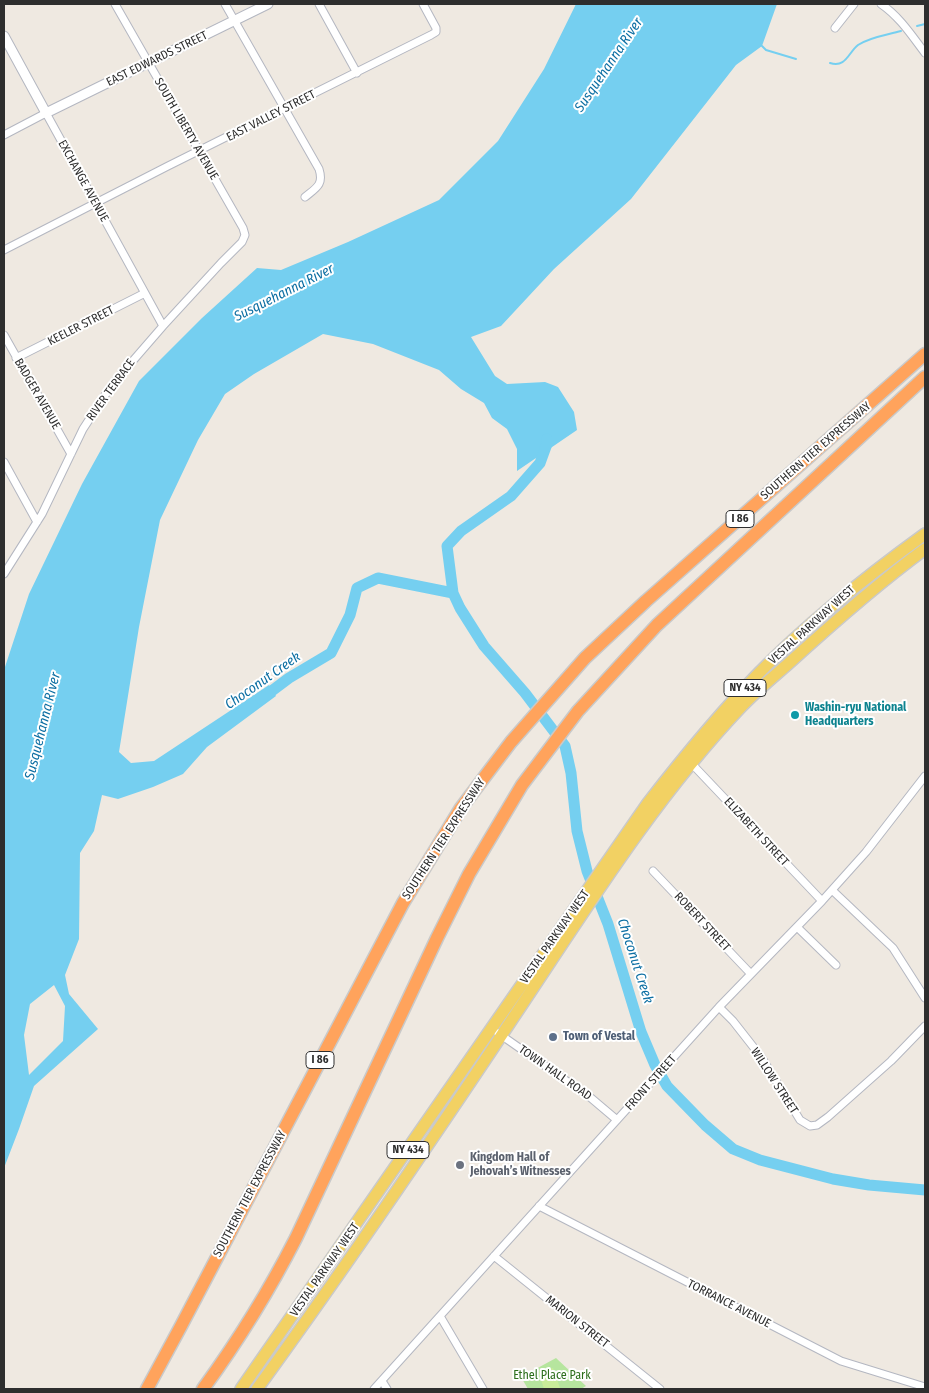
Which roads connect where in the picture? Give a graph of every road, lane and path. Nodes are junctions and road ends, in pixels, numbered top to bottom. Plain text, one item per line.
1 (115, 4) edge
2 (225, 4) edge
3 (268, 4) edge
4 (319, 4) edge
5 (423, 4) edge
6 (854, 4) edge
7 (882, 4) edge
8 (234, 20) junction
9 (835, 28) dead end
10 (4, 36) edge
11 (925, 54) edge
12 (149, 63) junction
13 (357, 73) junction
14 (284, 109) junction
15 (46, 113) junction
16 (4, 135) edge
17 (199, 151) junction
18 (305, 197) dead end
19 (95, 203) junction
20 (243, 228) joint
21 (4, 250) edge
22 (145, 293) junction
23 (163, 326) junction
24 (4, 335) edge
25 (925, 354) edge
26 (16, 358) junction
27 (925, 377) edge
28 (71, 454) junction
29 (4, 462) edge
30 (37, 522) junction
31 (925, 534) edge
32 (925, 548) edge
33 (4, 574) edge
34 (691, 763) junction
35 (925, 776) edge
36 (653, 871) dead end
37 (600, 879) junction
38 (832, 890) junction
39 (822, 901) junction
40 (797, 927) junction
41 (836, 965) dead end
42 (750, 973) junction
43 (925, 998) edge
44 (719, 1007) junction
45 (925, 1026) edge
46 (491, 1028) junction
47 (502, 1035) junction
48 (617, 1120) junction
49 (539, 1206) junction
50 (494, 1256) junction
51 (440, 1316) junction
52 (382, 1381) junction
53 (910, 1386) edge
54 (925, 1387) edge
55 (147, 1389) edge
56 (203, 1389) edge
57 (242, 1389) edge
58 (257, 1389) edge
59 (374, 1389) edge
60 (387, 1389) edge
61 (484, 1389) edge
62 (660, 1389) edge

1 - 12 street, SOUTH LIBERTY AVENUE
2 - 8 street
3 - 8 street, EAST EDWARDS STREET
4 - 13 street
5 - 13 street, EAST VALLEY STREET
6 - 9 street
7 - 11 street
8 - 12 street, EAST EDWARDS STREET
8 - 14 street
10 - 15 street, EXCHANGE AVENUE
12 - 15 street, EAST EDWARDS STREET
12 - 17 street, SOUTH LIBERTY AVENUE
13 - 14 street, EAST VALLEY STREET
14 - 17 street, EAST VALLEY STREET
14 - 18 street
15 - 16 street
15 - 19 street, EXCHANGE AVENUE
17 - 19 street, EAST VALLEY STREET
17 - 20 street, SOUTH LIBERTY AVENUE
19 - 21 street, EAST VALLEY STREET
19 - 22 street, EXCHANGE AVENUE
20 - 23 street, RIVER TERRACE
22 - 23 street, EXCHANGE AVENUE
22 - 26 street, KEELER STREET
23 - 28 street, RIVER TERRACE
24 - 26 street, BADGER AVENUE
25 - 55 highway, SOUTHERN TIER EXPRESSWAY / I 86
26 - 28 street, BADGER AVENUE
27 - 56 highway, SOUTHERN TIER EXPRESSWAY / I 86
28 - 30 street, RIVER TERRACE
29 - 30 street
30 - 33 street, RIVER TERRACE
31 - 37 main road, VESTAL PARKWAY WEST / NY 434
32 - 34 main road, VESTAL PARKWAY WEST / NY 434
34 - 37 main road, VESTAL PARKWAY WEST / NY 434
34 - 39 street, ELIZABETH STREET
35 - 38 street, FRONT STREET
36 - 42 street, ROBERT STREET
37 - 46 main road, VESTAL PARKWAY WEST / NY 434
37 - 47 main road, VESTAL PARKWAY WEST / NY 434
38 - 39 street, FRONT STREET
38 - 43 street
39 - 40 street, FRONT STREET
40 - 41 street
40 - 42 street, FRONT STREET
42 - 44 street, FRONT STREET
44 - 45 street, WILLOW STREET
44 - 48 street, FRONT STREET
46 - 47 street, TOWN HALL ROAD
46 - 57 main road, VESTAL PARKWAY WEST / NY 434
47 - 48 street, TOWN HALL ROAD
47 - 58 main road, VESTAL PARKWAY WEST / NY 434
48 - 49 street, FRONT STREET
49 - 50 street, FRONT STREET
49 - 53 street, TORRANCE AVENUE
50 - 51 street, FRONT STREET
50 - 62 street, MARION STREET
51 - 52 street, FRONT STREET
51 - 61 street
52 - 59 street, FRONT STREET
52 - 60 street
53 - 54 street, TORRANCE AVENUE

